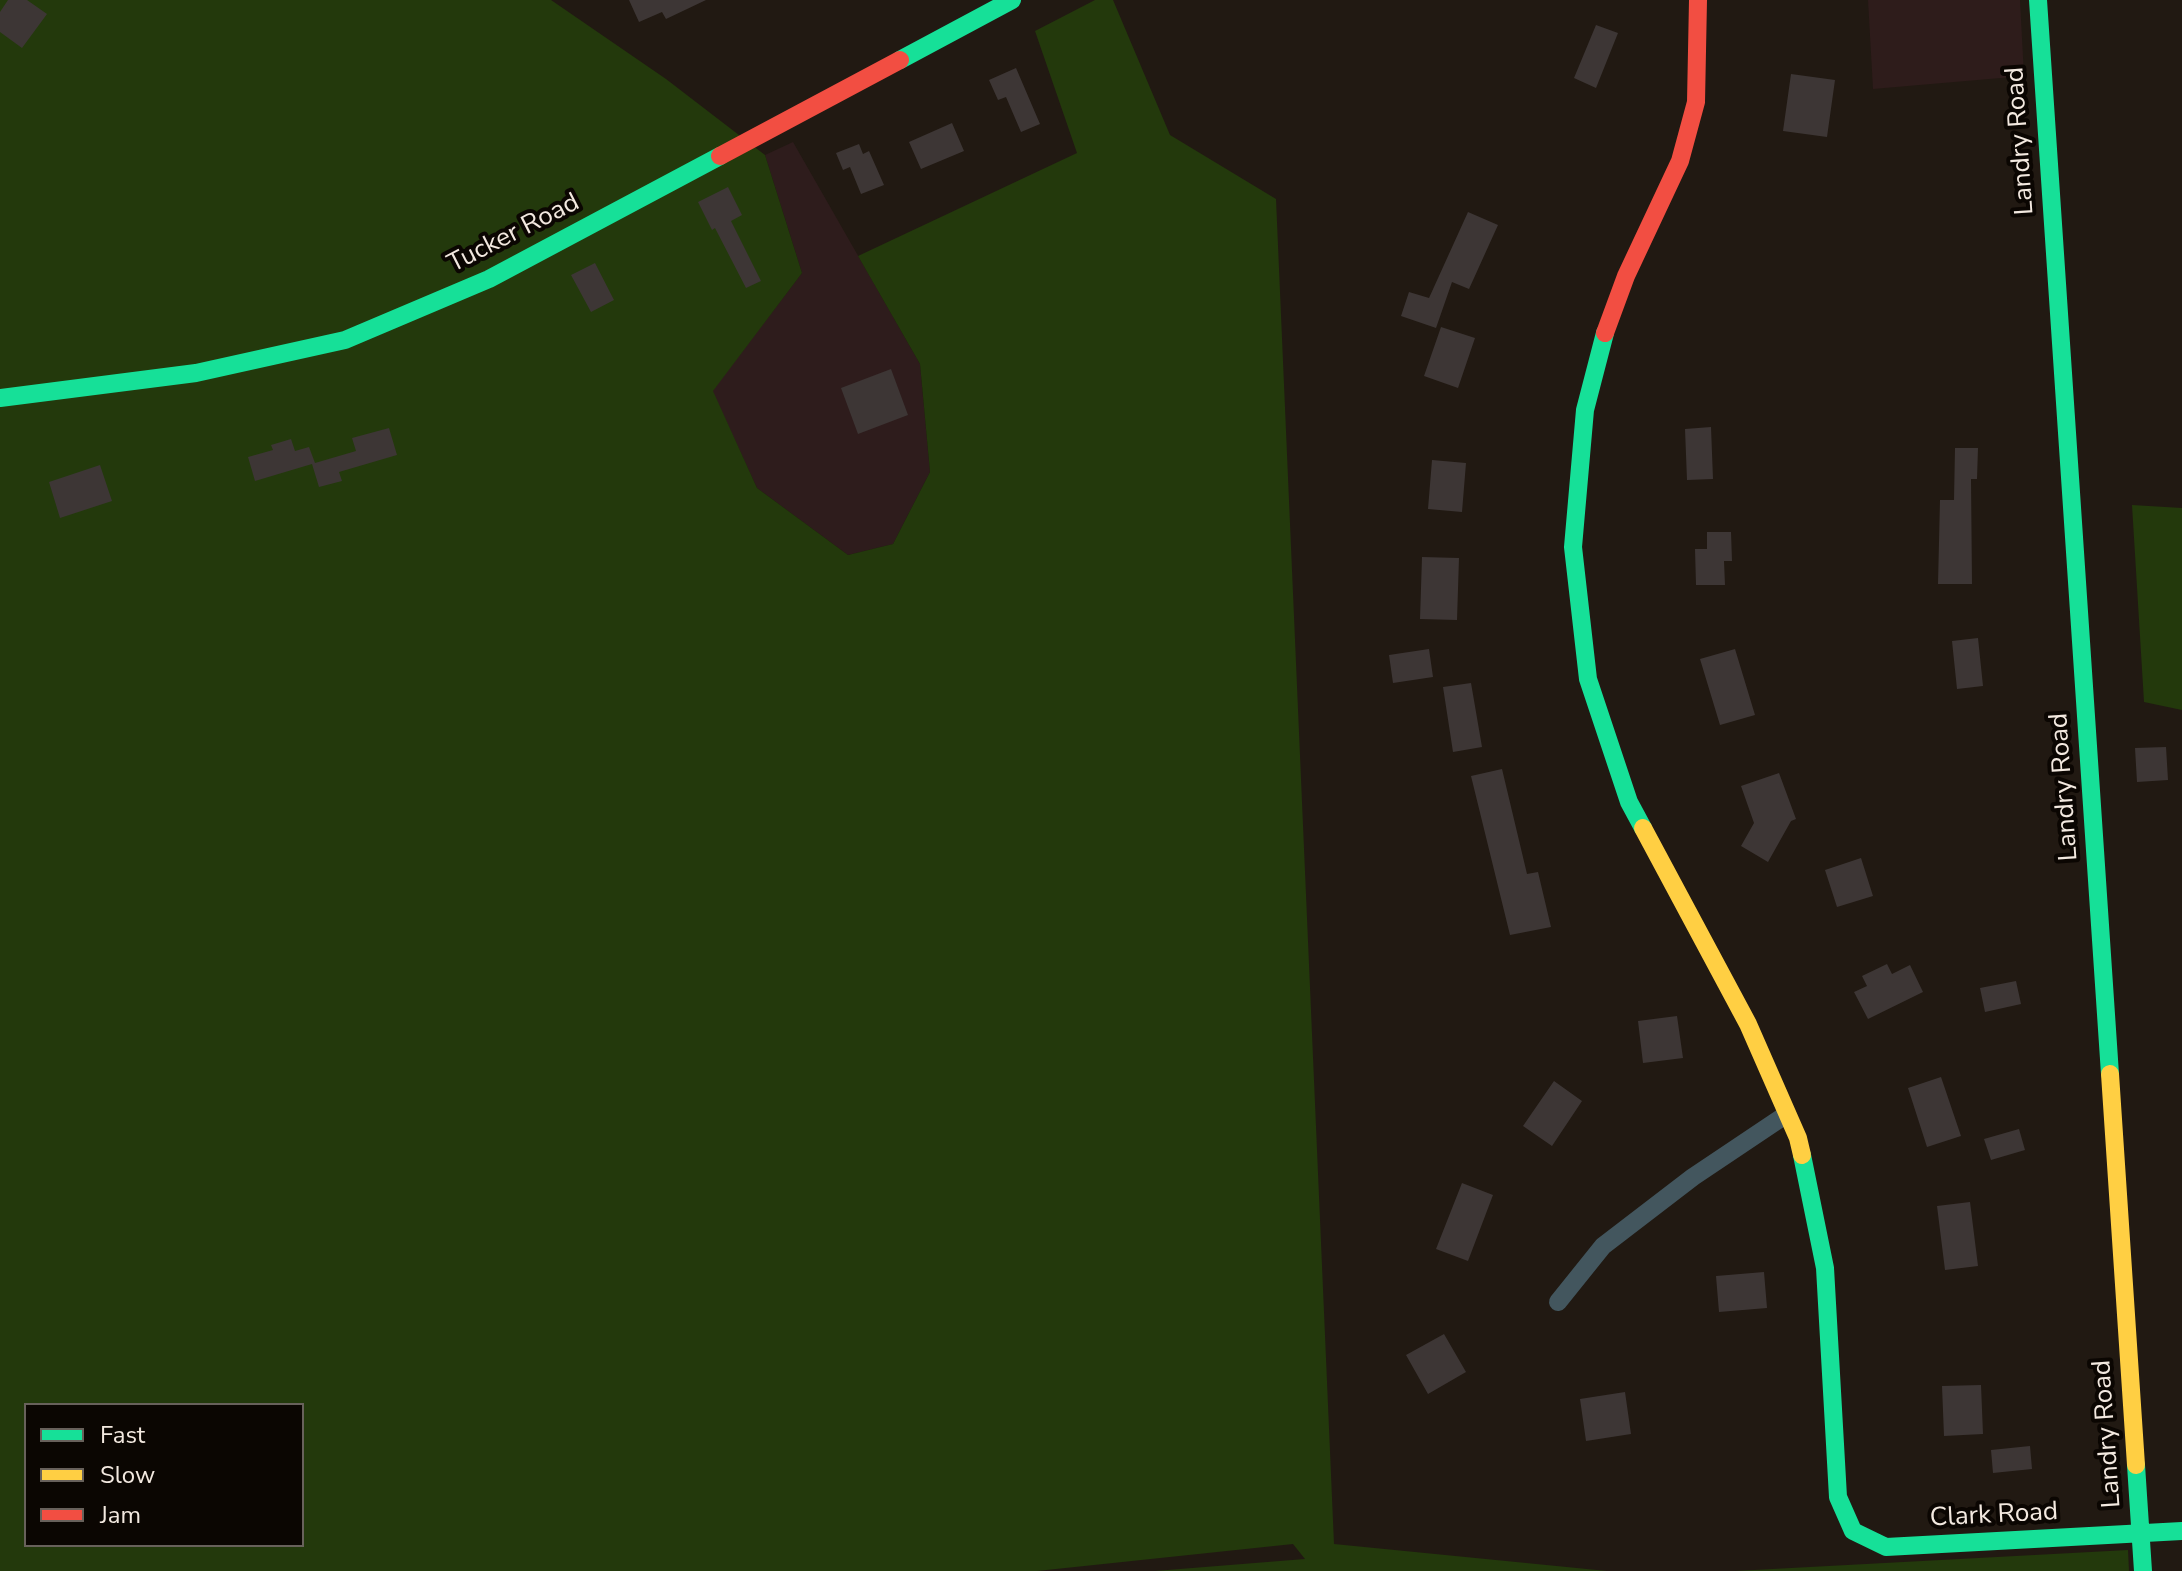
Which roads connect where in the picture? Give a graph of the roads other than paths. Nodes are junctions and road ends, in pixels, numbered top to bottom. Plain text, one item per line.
1 (1012, 0) edge
2 (1698, 0) edge
3 (2038, 0) edge
4 (0, 398) edge
5 (1787, 1114) junction
6 (1558, 1302) dead end
7 (2182, 1531) edge
8 (2141, 1534) junction
9 (2143, 1571) edge

1 - 4 street, Tucker Road
2 - 5 street
3 - 8 street, Landry Road
5 - 6 street
5 - 8 street, Clark Road
7 - 8 street, Clark Road
8 - 9 street, Landry Road

